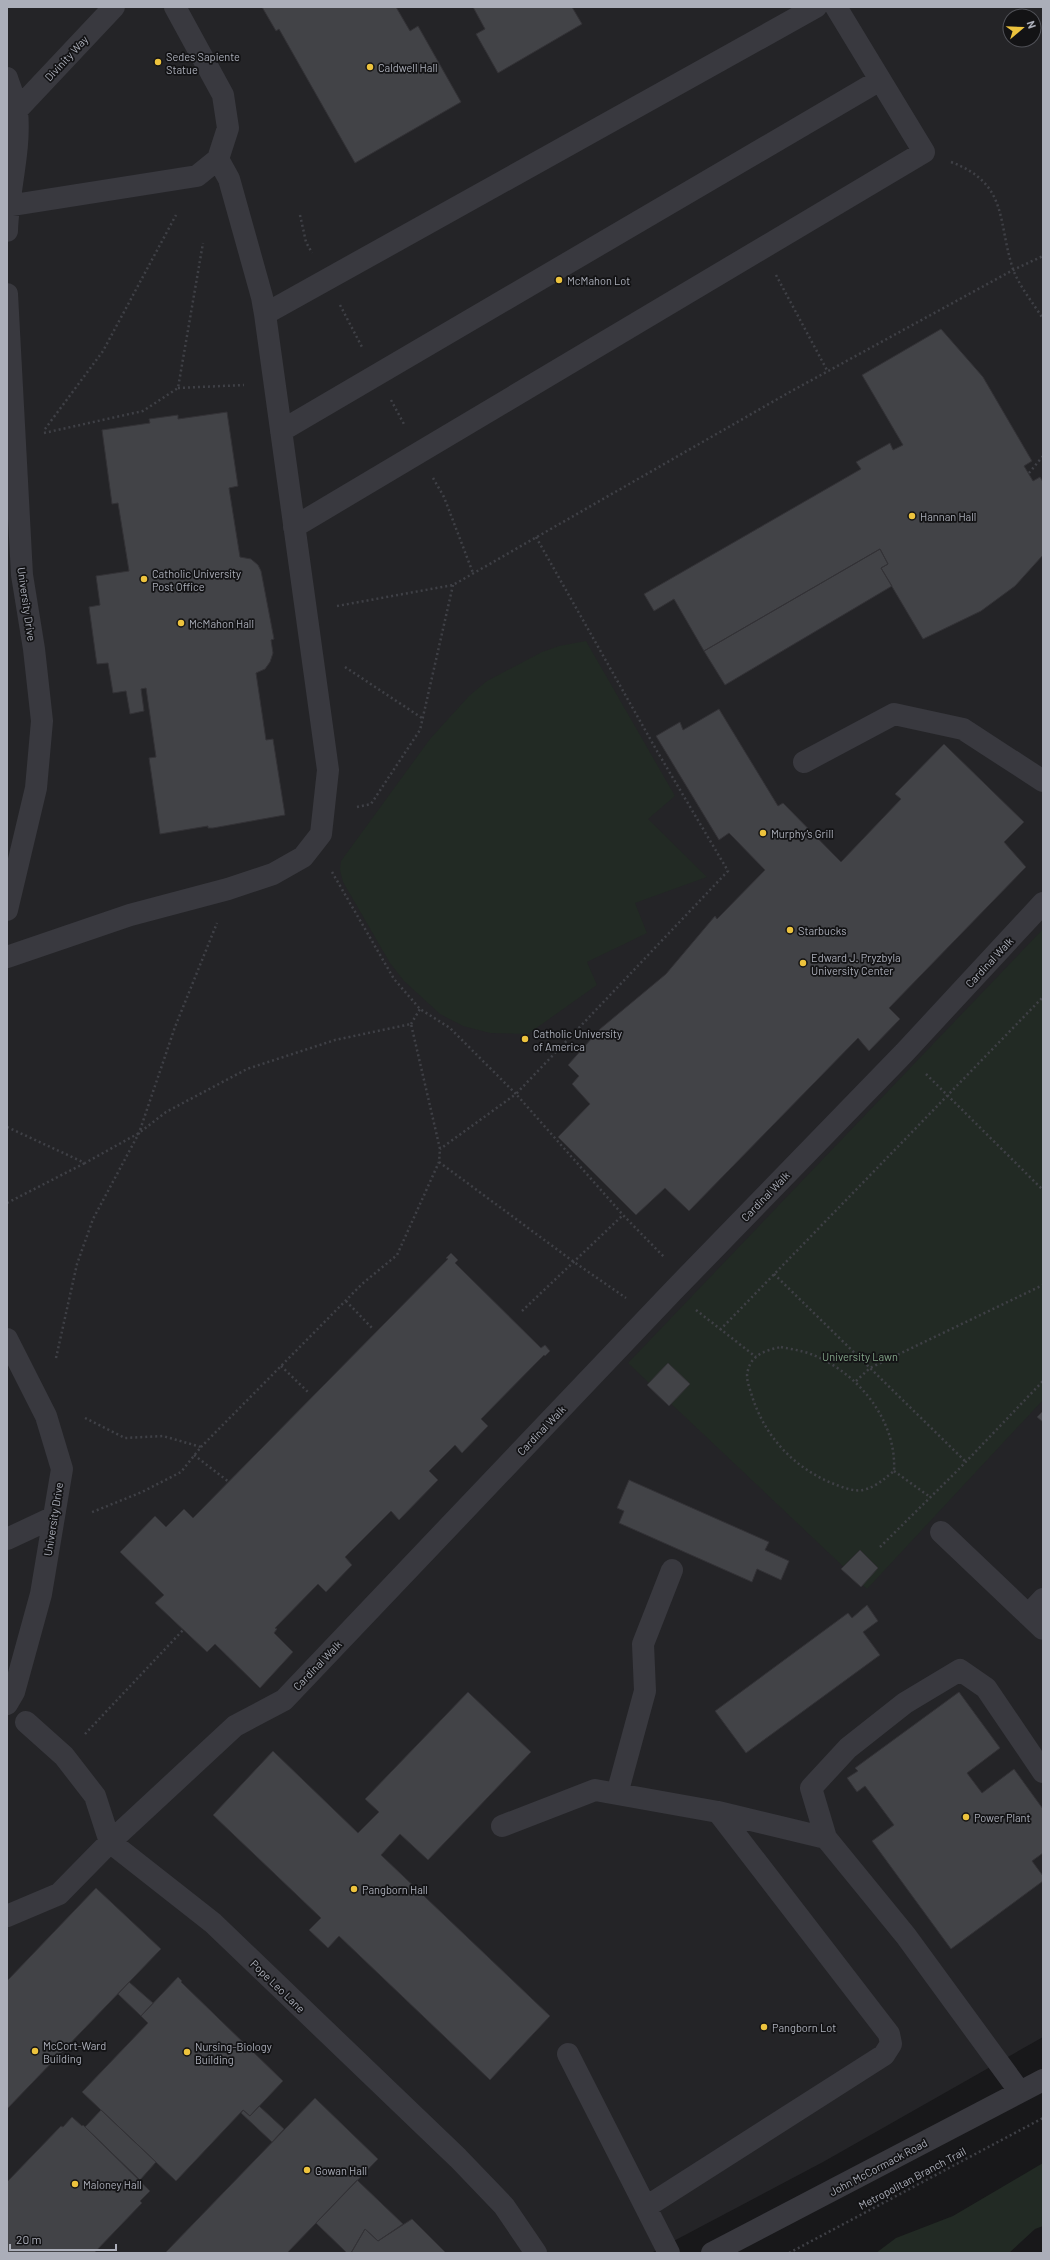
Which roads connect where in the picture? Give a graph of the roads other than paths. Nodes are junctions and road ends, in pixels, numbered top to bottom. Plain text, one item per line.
1 (114, 7) edge
2 (175, 7) edge
3 (816, 7) edge
4 (836, 7) edge
5 (7, 78) edge
6 (880, 80) junction
7 (17, 110) junction
8 (218, 159) junction
9 (8, 206) edge
10 (7, 232) edge
11 (7, 294) edge
12 (265, 314) junction
13 (281, 431) junction
14 (294, 528) junction
15 (804, 762) dead end
16 (1043, 781) edge
17 (1043, 903) edge
18 (7, 910) edge
19 (7, 957) edge
20 (7, 1339) edge
21 (54, 1517) junction
22 (941, 1532) dead end
23 (7, 1540) edge
24 (672, 1570) dead end
25 (1043, 1599) edge
26 (1035, 1622) edge
27 (7, 1704) edge
28 (26, 1722) dead end
29 (1043, 1772) edge
30 (617, 1794) junction
31 (718, 1812) junction
32 (502, 1826) dead end
33 (826, 1838) junction
34 (110, 1842) junction
35 (7, 1916) edge
36 (568, 2054) dead end
37 (1043, 2080) edge
38 (1020, 2092) junction
39 (646, 2207) junction
40 (536, 2253) edge
41 (669, 2253) edge
42 (712, 2253) edge

1 - 7 street, Divinity Way
2 - 8 street
3 - 12 street
4 - 6 street
5 - 7 street
6 - 13 street
6 - 14 street
7 - 9 street
8 - 9 street
8 - 12 street
9 - 10 street
11 - 18 street, University Drive
12 - 13 street
13 - 14 street
14 - 19 street
15 - 16 street
17 - 34 street, Cardinal Walk
20 - 21 street, University Drive
21 - 23 street
21 - 27 street, University Drive
22 - 26 street
24 - 30 street
25 - 26 street
28 - 34 street
29 - 33 street
30 - 31 street
30 - 32 street
31 - 33 street
31 - 39 street
33 - 38 street
34 - 35 street, Cardinal Walk
34 - 40 street, Pope Leo Lane
36 - 39 street
37 - 38 street, John McCormack Road
38 - 42 street, John McCormack Road
39 - 41 street

